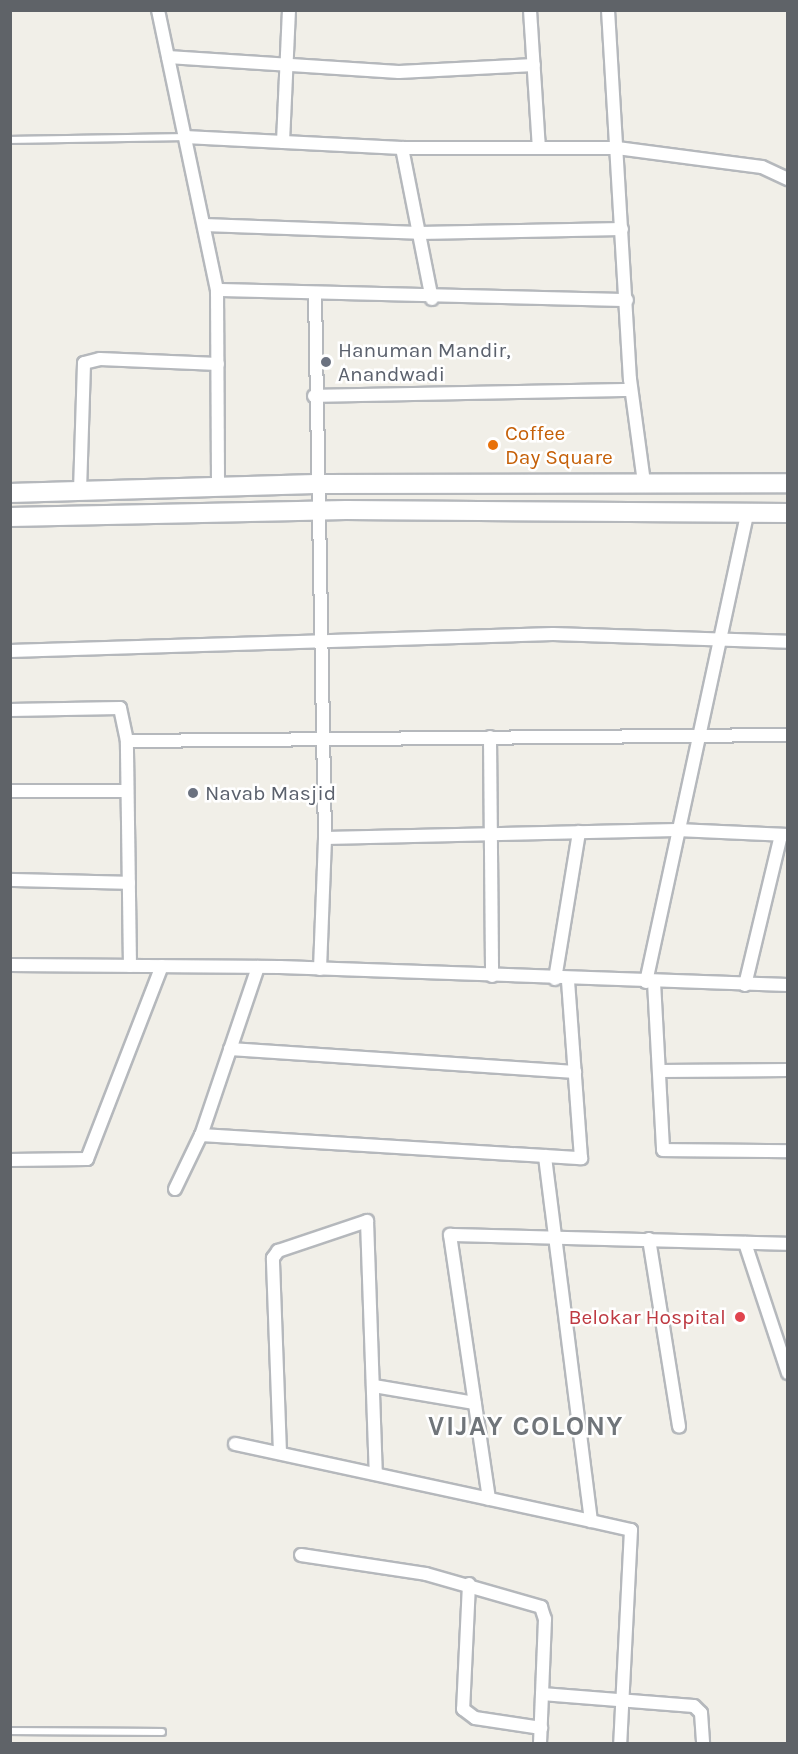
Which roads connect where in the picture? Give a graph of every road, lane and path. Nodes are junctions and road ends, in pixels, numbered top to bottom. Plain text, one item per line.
1 (158, 10) edge
2 (289, 10) edge
3 (530, 10) edge
4 (608, 10) edge
5 (168, 57) junction
6 (287, 63) junction
7 (534, 65) junction
8 (185, 137) junction
9 (10, 140) edge
10 (283, 142) junction
11 (402, 148) junction
12 (539, 148) junction
13 (617, 148) junction
14 (788, 179) edge
15 (204, 225) junction
16 (622, 229) junction
17 (419, 233) junction
18 (217, 290) junction
19 (315, 293) junction
20 (432, 299) junction
21 (627, 300) junction
22 (218, 364) junction
23 (632, 390) junction
24 (314, 396) junction
25 (644, 483) junction
26 (788, 483) edge
27 (315, 484) junction
28 (218, 487) junction
29 (80, 491) junction
30 (10, 493) edge
31 (316, 511) junction
32 (747, 513) junction
33 (788, 513) edge
34 (10, 517) edge
35 (320, 640) junction
36 (716, 640) junction
37 (788, 642) edge
38 (10, 651) edge
39 (10, 710) edge
40 (697, 734) junction
41 (788, 735) edge
42 (490, 737) junction
43 (127, 741) junction
44 (322, 743) junction
45 (10, 791) edge
46 (126, 792) junction
47 (677, 830) junction
48 (579, 832) junction
49 (490, 833) junction
50 (784, 835) edge
51 (325, 838) junction
52 (10, 880) edge
53 (129, 883) junction
54 (10, 965) edge
55 (130, 966) junction
56 (162, 966) junction
57 (258, 967) junction
58 (320, 969) junction
59 (492, 976) junction
60 (555, 979) junction
61 (568, 980) junction
62 (650, 982) junction
63 (745, 985) junction
64 (788, 985) edge
65 (230, 1048) junction
66 (788, 1070) edge
67 (659, 1071) junction
68 (575, 1072) junction
69 (201, 1135) junction
70 (788, 1151) edge
71 (545, 1156) junction
72 (10, 1160) edge
73 (176, 1189) dead end
74 (555, 1235) junction
75 (648, 1239) junction
76 (745, 1243) junction
77 (788, 1244) edge
78 (788, 1373) edge
79 (374, 1386) junction
80 (475, 1403) junction
81 (679, 1427) dead end
82 (236, 1444) dead end
83 (280, 1453) junction
84 (376, 1474) junction
85 (489, 1499) junction
86 (591, 1521) junction
87 (301, 1555) dead end
88 (469, 1584) junction
89 (542, 1694) junction
90 (622, 1703) junction
91 (541, 1728) junction
92 (10, 1731) edge
93 (162, 1732) dead end
94 (540, 1743) edge
95 (620, 1743) edge
96 (703, 1743) edge

1 - 5 street
2 - 6 street
3 - 7 street
4 - 13 street
5 - 6 street
5 - 8 street
6 - 7 street
6 - 10 street
7 - 12 street
8 - 9 lane
8 - 10 street
8 - 15 street
10 - 11 street
11 - 12 street
11 - 17 street
12 - 13 street
13 - 14 street
13 - 16 street
15 - 17 street
15 - 18 street
16 - 17 street
16 - 21 street
17 - 20 street
18 - 19 street
18 - 22 street
19 - 20 street
19 - 24 street
20 - 21 street
21 - 23 street
22 - 28 street
22 - 29 street
23 - 24 street
23 - 25 street
24 - 27 street
25 - 26 main road
25 - 27 main road
27 - 28 main road
27 - 31 street
28 - 29 main road
29 - 30 main road
31 - 32 main road
31 - 34 main road
31 - 35 street
32 - 33 main road
32 - 36 street
35 - 36 street
35 - 38 street
35 - 44 street
36 - 37 street
36 - 40 street
39 - 43 street
40 - 41 street
40 - 42 street
40 - 47 street
42 - 44 street
42 - 49 street
43 - 44 street
43 - 46 street
44 - 51 street
45 - 46 street
46 - 53 street
47 - 48 street
47 - 50 street
47 - 62 street
48 - 49 street
48 - 60 street
49 - 51 street
49 - 59 street
50 - 63 street
51 - 58 street
52 - 53 street
53 - 55 street
54 - 55 street
55 - 56 street
56 - 57 street
56 - 72 street
57 - 58 street
57 - 65 street
58 - 59 street
59 - 60 street
60 - 61 street
61 - 62 street
61 - 68 street
62 - 63 street
62 - 67 street
63 - 64 street
65 - 68 street
65 - 69 street
66 - 67 street
67 - 70 street
68 - 71 street
69 - 71 street
69 - 73 street
71 - 74 street
74 - 75 street
74 - 80 street
74 - 86 street
75 - 76 street
75 - 81 street
76 - 77 street
76 - 78 street
79 - 80 street
79 - 83 street
79 - 84 street
80 - 85 street
82 - 83 street
83 - 84 street
84 - 85 street
85 - 86 street
86 - 90 street
87 - 88 street
88 - 89 street
88 - 91 street
89 - 90 street
89 - 91 street
90 - 95 street
90 - 96 street
91 - 94 street
92 - 93 lane

